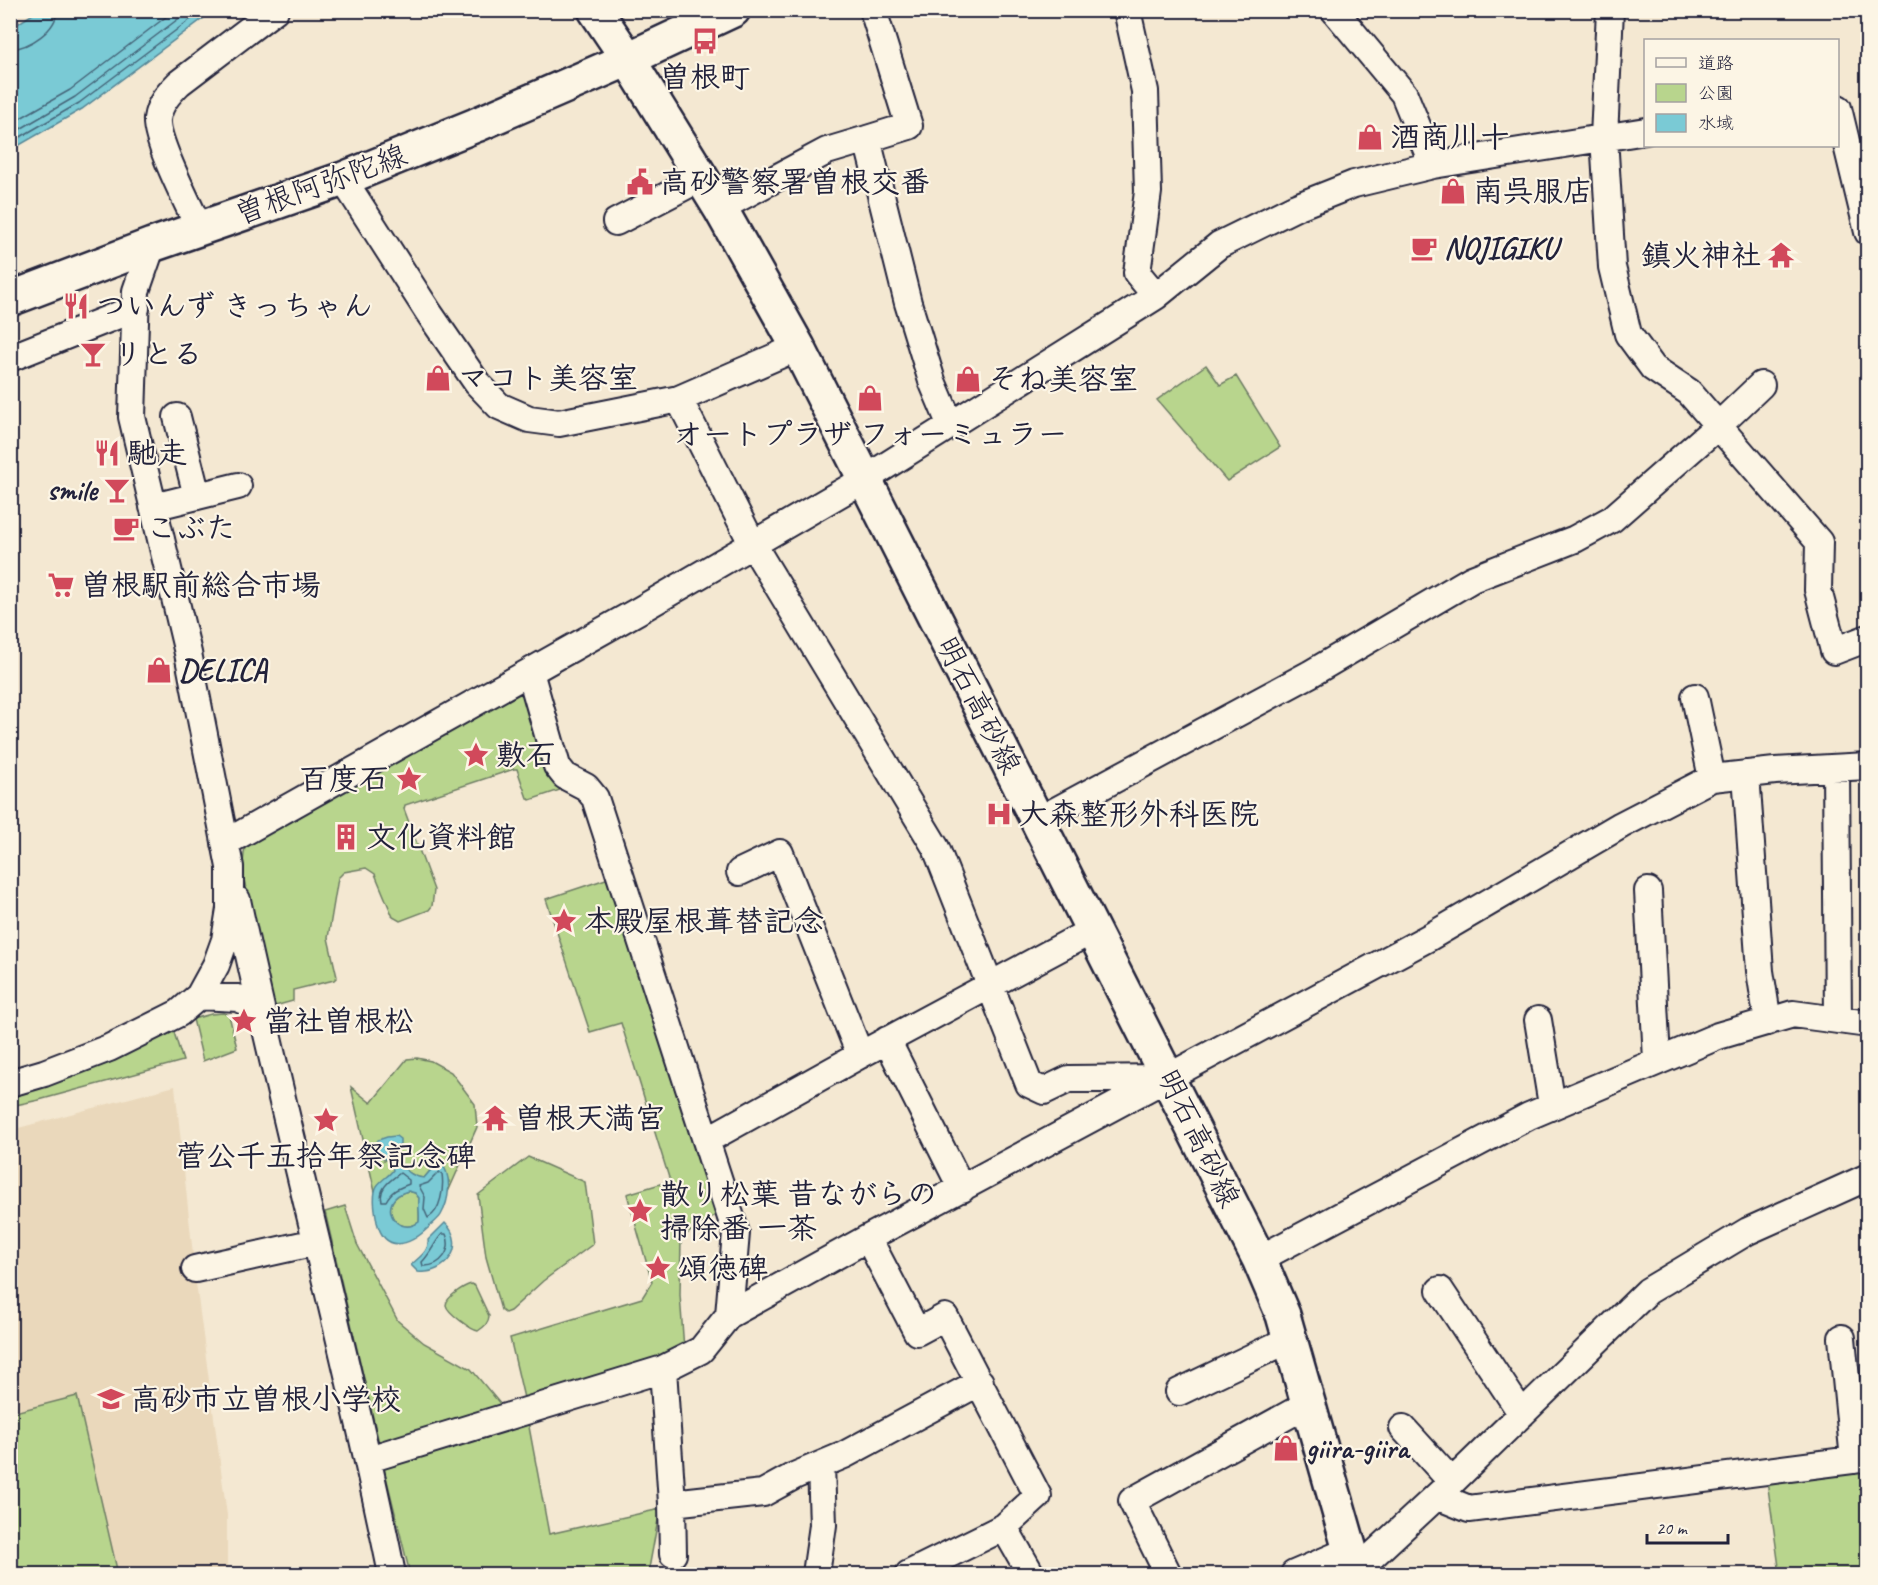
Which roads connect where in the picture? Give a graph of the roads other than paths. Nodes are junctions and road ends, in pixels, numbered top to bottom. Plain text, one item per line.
1 (275, 10) edge
2 (595, 10) edge
3 (733, 10) edge
4 (873, 10) edge
5 (1127, 10) edge
6 (1334, 10) edge
7 (1610, 10) edge
8 (628, 59) junction
9 (1839, 112) edge
10 (1644, 131) edge
11 (1604, 137) junction
12 (867, 139) junction
13 (1433, 165) junction
14 (701, 178) junction
15 (343, 179) junction
16 (720, 208) junction
17 (616, 222) dead end
18 (199, 228) junction
19 (1868, 232) edge
20 (152, 245) junction
21 (1156, 296) junction
22 (10, 299) edge
23 (136, 308) junction
24 (798, 347) junction
25 (10, 358) edge
26 (1761, 385) dead end
27 (679, 399) junction
28 (177, 417) dead end
29 (1719, 425) junction
30 (951, 426) junction
31 (865, 479) junction
32 (237, 486) dead end
33 (197, 496) junction
34 (153, 507) junction
35 (753, 545) junction
36 (1868, 638) edge
37 (530, 672) junction
38 (1695, 697) dead end
39 (1868, 766) edge
40 (1836, 768) junction
41 (1746, 774) junction
42 (1712, 778) junction
43 (1038, 821) junction
44 (228, 855) junction
45 (740, 872) dead end
46 (1648, 891) dead end
47 (1093, 930) junction
48 (989, 986) junction
49 (199, 996) junction
50 (1538, 1020) dead end
51 (1838, 1020) junction
52 (262, 1021) junction
53 (1768, 1022) junction
54 (1868, 1024) edge
55 (887, 1040) junction
56 (860, 1055) junction
57 (1657, 1060) junction
58 (1169, 1078) junction
59 (10, 1083) edge
60 (1552, 1105) junction
61 (707, 1140) junction
62 (1868, 1177) edge
63 (962, 1189) junction
64 (868, 1239) junction
65 (316, 1242) junction
66 (1259, 1259) junction
67 (195, 1269) dead end
68 (1440, 1290) dead end
69 (729, 1315) junction
70 (1842, 1338) dead end
71 (1290, 1339) junction
72 (663, 1369) junction
73 (980, 1382) junction
74 (1179, 1392) dead end
75 (1308, 1404) junction
76 (1522, 1414) junction
77 (1402, 1428) dead end
78 (369, 1459) junction
79 (1861, 1459) edge
80 (821, 1465) junction
81 (1445, 1489) junction
82 (672, 1503) junction
83 (1004, 1527) junction
84 (673, 1554) dead end
85 (1351, 1566) edge
86 (392, 1575) edge
87 (816, 1575) edge
88 (909, 1575) edge
89 (1030, 1575) edge
90 (1168, 1575) edge
91 (1294, 1575) edge

1 - 18 street
2 - 8 main road, 明石高砂線
3 - 8 main road, 曽根阿弥陀線
4 - 12 street
5 - 21 street
6 - 13 street
7 - 11 street
8 - 14 main road, 明石高砂線
8 - 15 main road, 曽根阿弥陀線
9 - 19 street
10 - 11 street
11 - 13 street
11 - 29 street
12 - 16 street
12 - 30 street
13 - 21 street
14 - 16 main road, 明石高砂線
14 - 17 street
15 - 18 main road, 曽根阿弥陀線
15 - 27 street
16 - 24 main road, 明石高砂線
18 - 20 main road, 曽根阿弥陀線
20 - 22 main road, 曽根阿弥陀線
20 - 23 street
21 - 30 street
23 - 25 street
23 - 34 street
24 - 27 street
24 - 31 main road, 明石高砂線
26 - 29 street
27 - 35 street
28 - 33 street
29 - 36 street
29 - 43 street
30 - 31 street
31 - 35 street
31 - 43 main road, 明石高砂線
32 - 33 street
33 - 34 street
34 - 44 street
35 - 37 street
35 - 48 street
37 - 44 street
37 - 61 street
38 - 42 street
39 - 40 street
40 - 41 street
40 - 51 street
41 - 42 street
41 - 53 street
42 - 58 street
43 - 47 main road, 明石高砂線
44 - 49 street
44 - 52 street
45 - 56 street
46 - 57 street
47 - 48 street
47 - 58 main road, 明石高砂線
48 - 55 street
48 - 58 street
49 - 52 street
49 - 59 street
50 - 60 street
51 - 53 street
51 - 54 street
52 - 65 street
53 - 57 street
55 - 56 street
55 - 63 street
56 - 61 street
57 - 60 street
58 - 63 street
58 - 66 main road, 明石高砂線
60 - 66 street
61 - 69 street
62 - 76 street
63 - 64 street
64 - 69 street
64 - 73 street
65 - 67 street
65 - 78 street
66 - 71 main road, 明石高砂線
68 - 76 street
69 - 72 street
70 - 79 street
71 - 74 street
71 - 75 main road, 明石高砂線
72 - 78 street
72 - 82 street
73 - 80 street
73 - 83 street
75 - 85 main road, 明石高砂線
75 - 90 street
76 - 81 street
77 - 81 street
78 - 86 street
79 - 81 street
80 - 82 street
80 - 87 street
81 - 85 street
82 - 84 street
83 - 88 street
83 - 89 street
85 - 91 street

